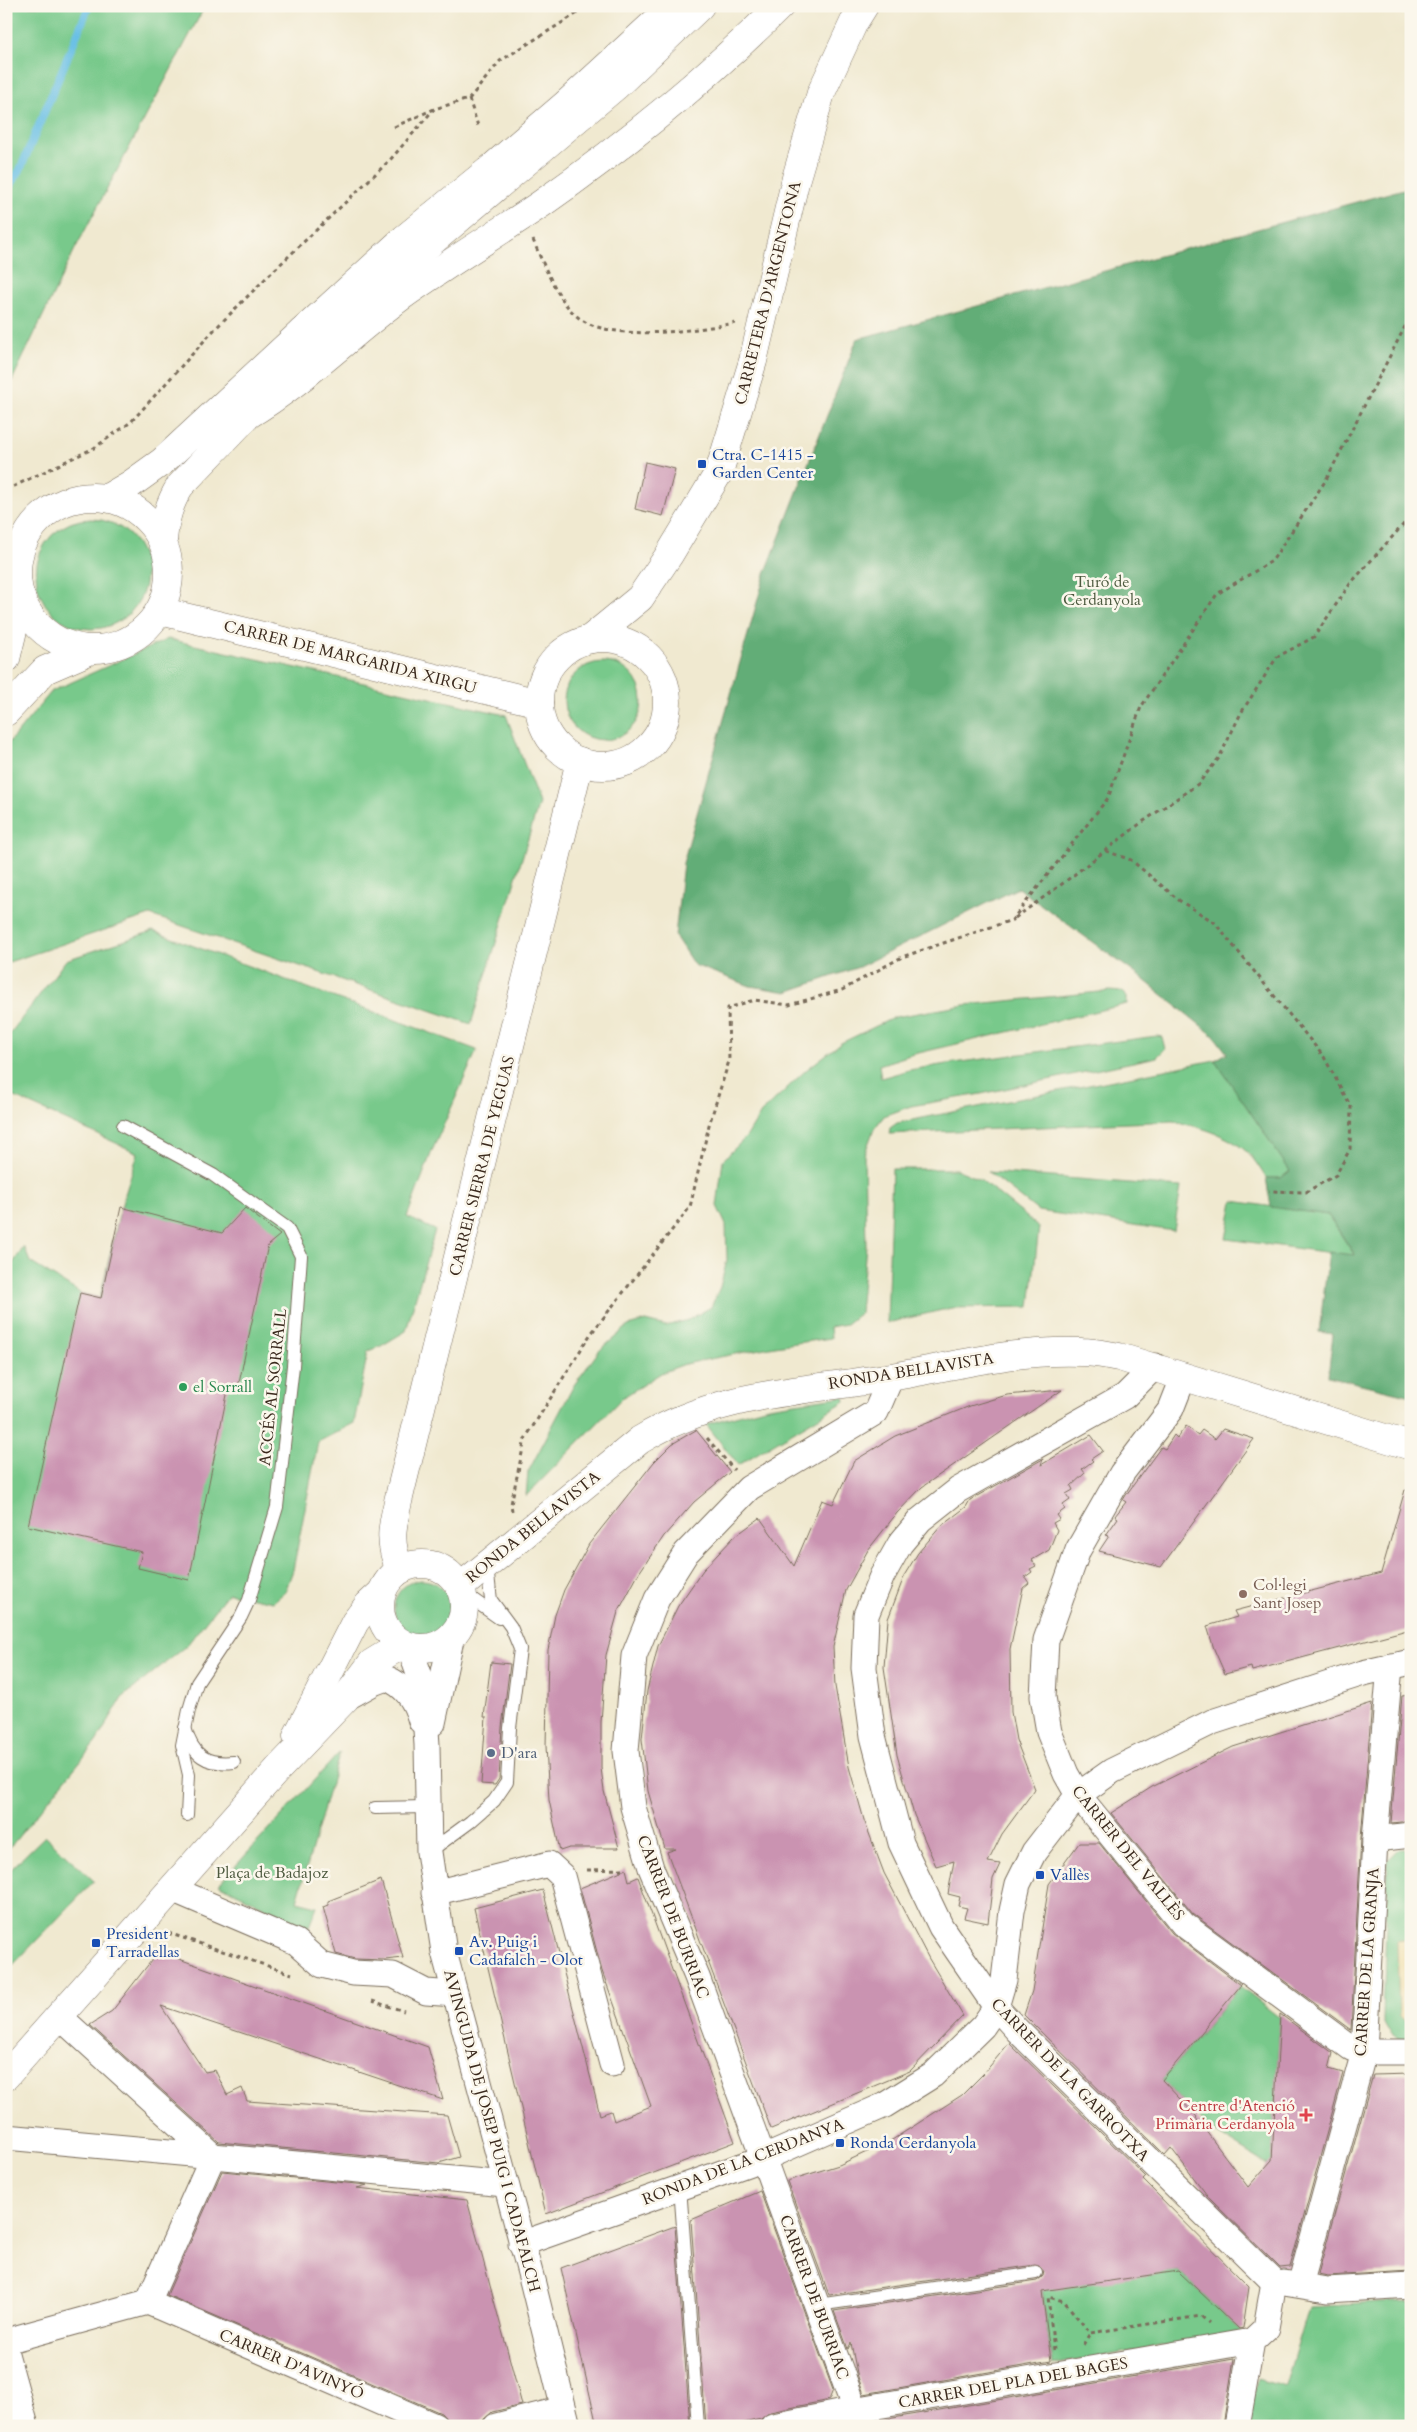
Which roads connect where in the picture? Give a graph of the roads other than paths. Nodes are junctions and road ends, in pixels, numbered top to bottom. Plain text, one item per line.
1 (652, 6) edge
2 (673, 6) edge
3 (700, 6) edge
4 (780, 6) edge
5 (864, 6) edge
6 (413, 245) junction
7 (246, 416) junction
8 (107, 498) junction
9 (163, 540) junction
10 (20, 597) junction
11 (640, 598) junction
12 (160, 612) junction
13 (590, 639) junction
14 (89, 651) junction
15 (645, 653) junction
16 (6, 659) edge
17 (539, 703) junction
18 (6, 712) edge
19 (580, 761) junction
20 (123, 1126) dead end
21 (1155, 1366) junction
22 (1184, 1376) junction
23 (890, 1377) junction
24 (1411, 1446) edge
25 (487, 1567) junction
26 (400, 1569) junction
27 (461, 1589) junction
28 (381, 1593) junction
29 (511, 1627) junction
30 (452, 1636) junction
31 (406, 1645) junction
32 (1400, 1664) edge
33 (345, 1699) junction
34 (184, 1725) junction
35 (427, 1745) junction
36 (234, 1762) dead end
37 (278, 1769) junction
38 (1078, 1795) junction
39 (426, 1807) junction
40 (375, 1808) dead end
41 (187, 1815) dead end
42 (1411, 1835) edge
43 (1375, 1839) junction
44 (429, 1852) junction
45 (172, 1889) junction
46 (434, 1893) junction
47 (455, 1994) junction
48 (996, 2007) junction
49 (60, 2017) junction
50 (1364, 2052) junction
51 (1411, 2052) edge
52 (612, 2064) dead end
53 (6, 2076) edge
54 (6, 2136) edge
55 (213, 2156) junction
56 (764, 2158) junction
57 (505, 2184) junction
58 (680, 2187) junction
59 (521, 2244) junction
60 (1036, 2273) dead end
61 (1274, 2282) junction
62 (1300, 2285) junction
63 (1411, 2285) edge
64 (148, 2302) junction
65 (818, 2305) junction
66 (6, 2341) edge
67 (1242, 2343) junction
68 (6, 2354) edge
69 (566, 2417) edge
70 (858, 2418) edge
71 (26, 2426) edge
72 (435, 2426) edge
73 (496, 2426) edge
74 (698, 2426) edge
75 (774, 2426) edge
76 (1237, 2426) edge

1 - 6 main road
2 - 6 main road
3 - 6 main road
4 - 7 main road
5 - 11 main road, CARRETERA D'ARGENTONA
6 - 7 main road
6 - 8 main road
7 - 9 main road
8 - 9 main road
8 - 10 main road
9 - 12 main road
10 - 14 main road
10 - 16 main road
11 - 13 main road, CARRETERA D'ARGENTONA
11 - 15 main road
12 - 14 main road
12 - 17 main road, CARRER DE MARGARIDA XIRGU
13 - 15 main road
13 - 17 main road
14 - 18 main road
15 - 19 main road
17 - 19 main road
19 - 26 main road, CARRER SIERRA DE YEGUAS
20 - 34 lane, ACCÉS AL SORRALL
21 - 22 main road, RONDA BELLAVISTA
21 - 23 main road, RONDA BELLAVISTA
21 - 48 street, CARRER DE LA GARROTXA
22 - 24 main road, RONDA BELLAVISTA
22 - 38 street, CARRER DEL VALLÈS
23 - 25 main road, RONDA BELLAVISTA
23 - 56 street, CARRER DE BURRIAC
25 - 27 main road, RONDA BELLAVISTA
25 - 29 lane
26 - 27 main road
26 - 28 main road
27 - 29 lane
27 - 30 main road
28 - 31 main road
28 - 37 main road
29 - 44 lane
30 - 31 main road
30 - 35 street, AVINGUDA DE JOSEP PUIG I CADAFALCH
31 - 33 main road
31 - 35 street, AVINGUDA DE JOSEP PUIG I CADAFALCH
32 - 38 street, RONDA DE LA CERDANYA
32 - 43 street, CARRER DE LA GRANJA
33 - 35 street
33 - 37 main road
34 - 36 lane
34 - 41 lane, ACCÉS AL SORRALL
35 - 39 street, AVINGUDA DE JOSEP PUIG I CADAFALCH
37 - 45 main road
38 - 48 street, RONDA DE LA CERDANYA
38 - 50 street, CARRER DEL VALLÈS
39 - 40 lane
39 - 44 street, AVINGUDA DE JOSEP PUIG I CADAFALCH
42 - 43 street
43 - 50 street, CARRER DE LA GRANJA
44 - 46 street, AVINGUDA DE JOSEP PUIG I CADAFALCH
45 - 47 street
45 - 49 main road
46 - 47 street, AVINGUDA DE JOSEP PUIG I CADAFALCH
46 - 52 street
47 - 57 street, AVINGUDA DE JOSEP PUIG I CADAFALCH
48 - 56 street, RONDA DE LA CERDANYA
48 - 61 street, CARRER DE LA GARROTXA
49 - 53 main road
49 - 55 street
50 - 51 street, CARRER DEL VALLÈS
50 - 62 street, CARRER DE LA GRANJA
54 - 55 street
55 - 57 street
55 - 64 street
56 - 58 street, RONDA DE LA CERDANYA
56 - 65 street, CARRER DE BURRIAC
57 - 59 street, AVINGUDA DE JOSEP PUIG I CADAFALCH
58 - 59 street, RONDA DE LA CERDANYA
58 - 74 lane
59 - 69 street, AVINGUDA DE JOSEP PUIG I CADAFALCH
60 - 65 lane
61 - 62 street
61 - 67 street
62 - 63 street
64 - 66 street
64 - 72 street, CARRER D'AVINYÓ
65 - 70 street, CARRER DE BURRIAC
67 - 70 street, CARRER DEL PLA DEL BAGES
67 - 76 street
68 - 71 street
69 - 73 street
70 - 75 street, CARRER DEL PLA DEL BAGES

